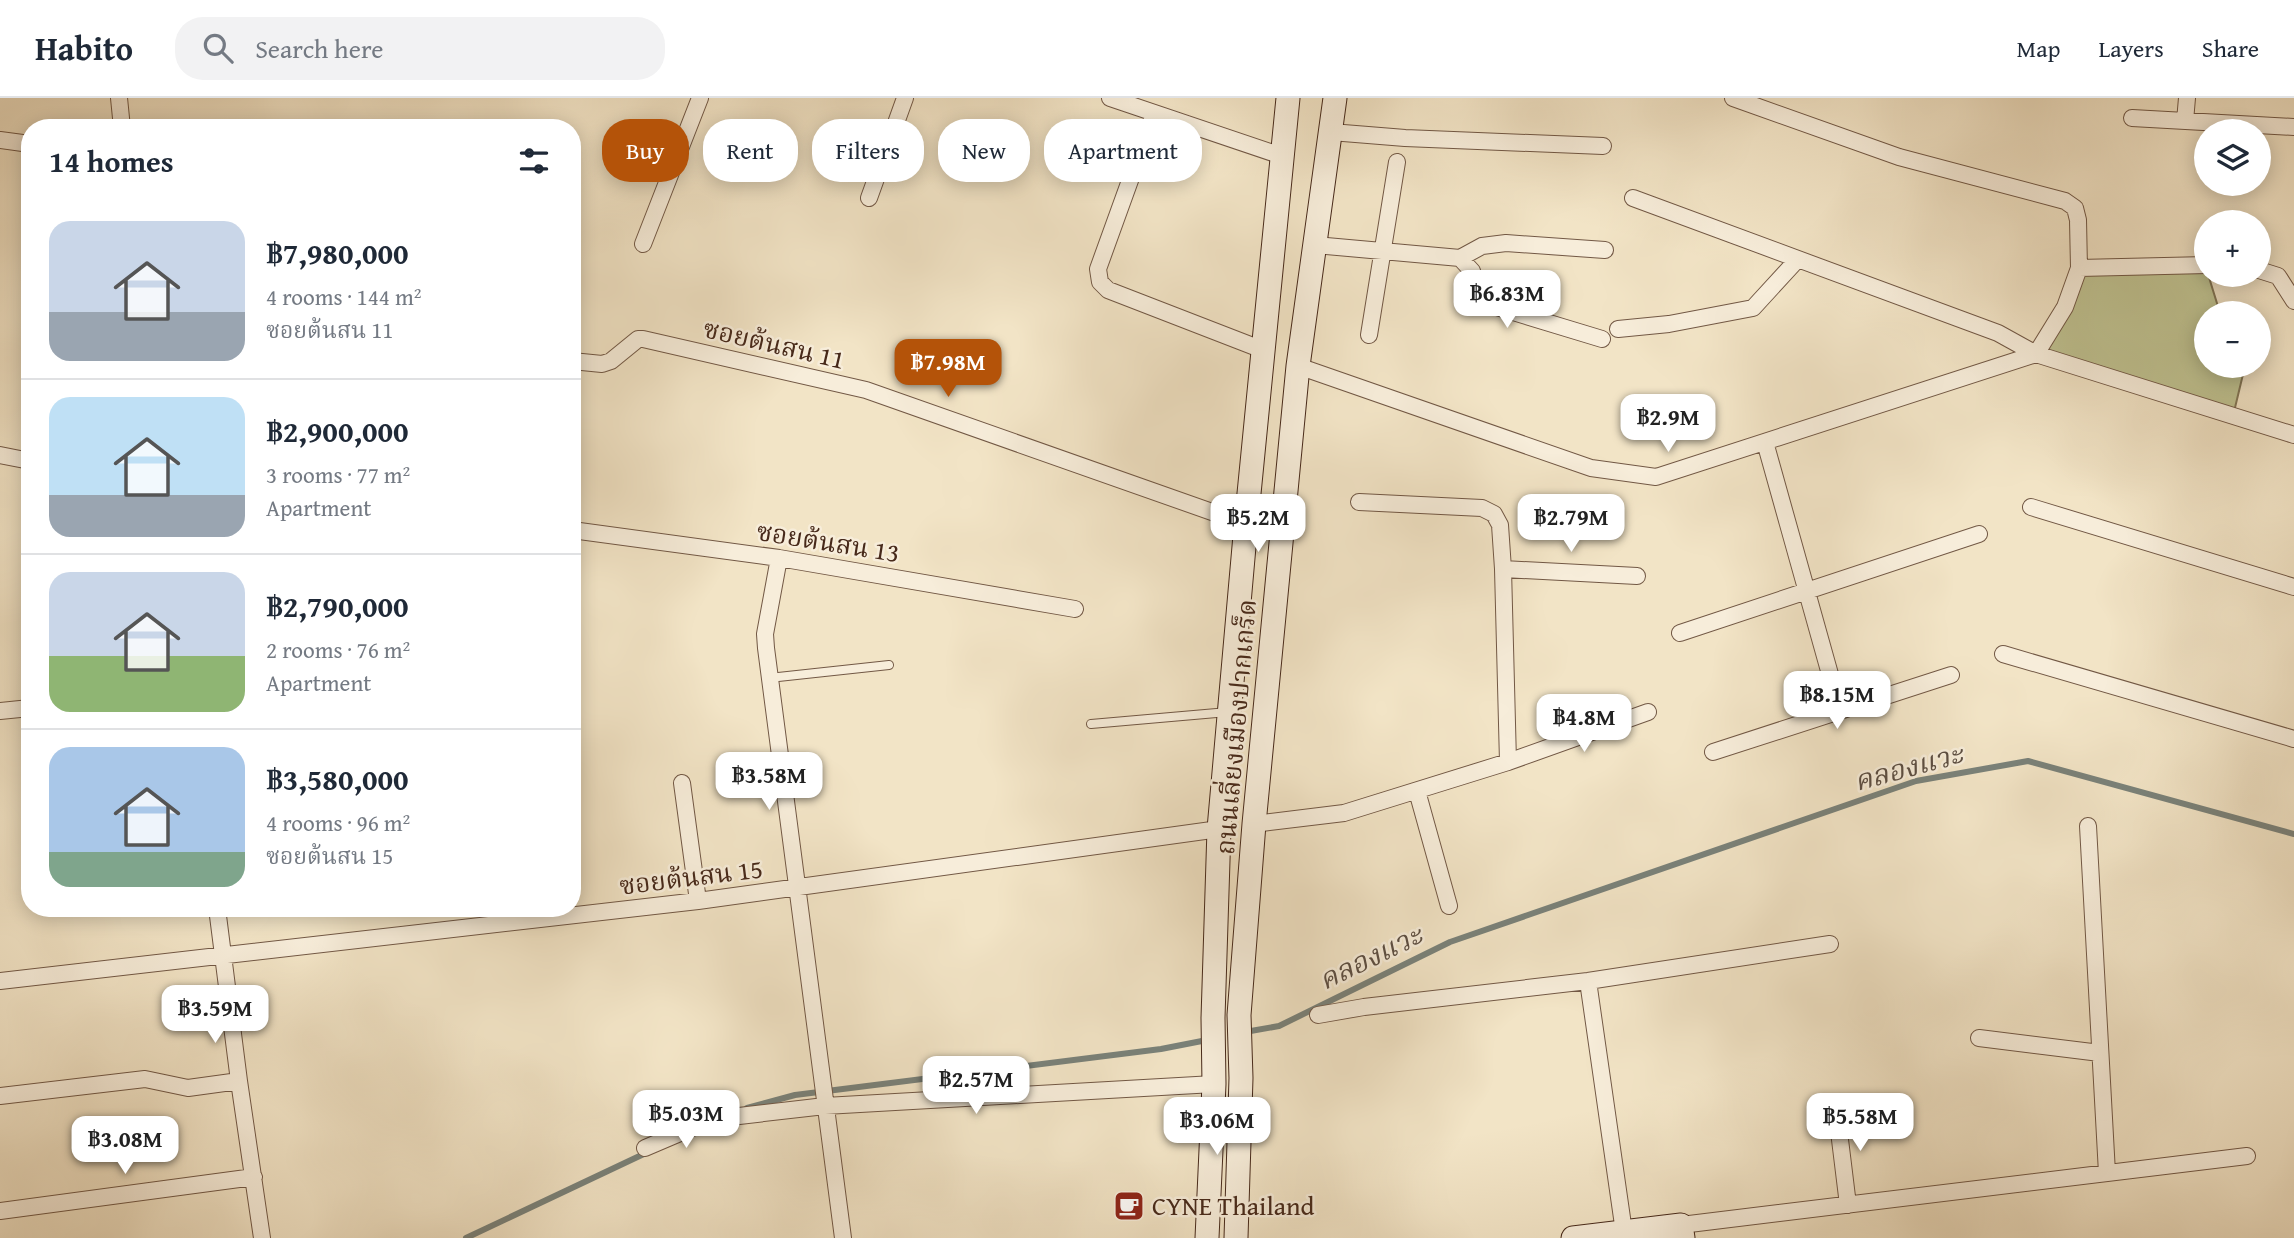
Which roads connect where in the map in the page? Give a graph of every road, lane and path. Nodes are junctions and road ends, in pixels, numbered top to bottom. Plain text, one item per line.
1 (119, 98) edge
2 (700, 98) edge
3 (905, 98) edge
4 (1110, 98) edge
5 (1335, 98) edge
6 (1733, 98) edge
7 (2187, 98) edge
8 (1287, 103) edge
9 (1154, 114) junction
10 (2132, 118) dead end
11 (121, 119) edge
12 (2185, 121) junction
13 (2294, 127) edge
14 (1331, 132) junction
15 (0, 140) edge
16 (21, 143) edge
17 (1603, 146) dead end
18 (1282, 156) junction
19 (1396, 162) dead end
20 (869, 198) dead end
21 (1633, 198) dead end
22 (643, 244) dead end
23 (1315, 245) junction
24 (1605, 250) dead end
25 (1382, 251) junction
26 (1460, 258) junction
27 (1797, 260) junction
28 (2194, 265) edge
29 (2079, 268) junction
30 (2271, 274) edge
31 (2294, 301) edge
32 (1618, 329) dead end
33 (1369, 335) dead end
34 (1602, 339) dead end
35 (1263, 350) junction
36 (2036, 354) junction
37 (581, 361) edge
38 (1298, 366) junction
39 (2294, 435) edge
40 (1765, 442) junction
41 (0, 455) edge
42 (21, 459) edge
43 (1359, 502) dead end
44 (2031, 507) dead end
45 (1246, 524) junction
46 (581, 531) edge
47 (1979, 534) dead end
48 (779, 558) junction
49 (1503, 569) junction
50 (1637, 576) dead end
51 (2294, 587) edge
52 (1807, 591) junction
53 (1075, 609) dead end
54 (1680, 633) dead end
55 (2003, 654) dead end
56 (889, 665) dead end
57 (1951, 675) dead end
58 (769, 678) junction
59 (21, 709) edge
60 (1840, 710) junction
61 (0, 711) edge
62 (1229, 712) junction
63 (1648, 712) dead end
64 (1091, 724) dead end
65 (2294, 738) edge
66 (1713, 752) dead end
67 (1508, 762) junction
68 (682, 783) dead end
69 (1417, 791) junction
70 (1254, 824) junction
71 (2088, 826) dead end
72 (1219, 829) junction
73 (798, 889) junction
74 (698, 901) junction
75 (1449, 906) dead end
76 (581, 911) edge
77 (218, 917) edge
78 (524, 917) edge
79 (1830, 944) dead end
80 (222, 954) junction
81 (0, 981) edge
82 (1588, 981) junction
83 (1318, 1016) dead end
84 (1979, 1038) dead end
85 (2101, 1053) junction
86 (1214, 1081) junction
87 (239, 1082) junction
88 (0, 1096) edge
89 (825, 1103) junction
90 (1836, 1107) dead end
91 (645, 1148) dead end
92 (2247, 1156) dead end
93 (2107, 1173) junction
94 (254, 1177) junction
95 (1848, 1205) junction
96 (0, 1211) edge
97 (1682, 1231) edge
98 (1624, 1232) junction
99 (261, 1238) edge
100 (842, 1238) edge
101 (1208, 1238) edge
102 (1236, 1238) edge
103 (1573, 1238) edge

1 - 11 street
2 - 22 street
3 - 20 street
4 - 9 street
5 - 14 main road, ถนนเลี่ยงเมืองปากเกร็ด
6 - 29 street
7 - 12 street
8 - 18 main road, ถนนเลี่ยงเมืองปากเกร็ด
9 - 18 street
9 - 35 street
10 - 12 street
12 - 13 street
14 - 17 street
14 - 23 main road, ถนนเลี่ยงเมืองปากเกร็ด
15 - 16 street
18 - 35 main road, ถนนเลี่ยงเมืองปากเกร็ด
19 - 25 street
21 - 27 street
23 - 25 street
23 - 38 main road, ถนนเลี่ยงเมืองปากเกร็ด
24 - 26 street
25 - 26 street
25 - 33 street
26 - 34 street
27 - 32 street
27 - 36 street
28 - 29 street
29 - 36 street
30 - 31 street
35 - 45 main road, ถนนเลี่ยงเมืองปากเกร็ด
36 - 39 street
36 - 40 street
37 - 45 street, ซอยต้นสน 11
38 - 40 street
38 - 70 main road, ถนนเลี่ยงเมืองปากเกร็ด
40 - 52 street
41 - 42 street
43 - 49 street
44 - 51 street
45 - 62 main road, ถนนเลี่ยงเมืองปากเกร็ด
46 - 48 street, ซอยต้นสน 13
47 - 52 street
48 - 53 street, ซอยต้นสน 13
48 - 58 street
49 - 50 street
49 - 67 street
52 - 54 street
52 - 60 street
55 - 65 street
56 - 58 lane
57 - 60 street
58 - 73 street
59 - 61 street
60 - 66 street
62 - 64 lane
62 - 72 main road, ถนนเลี่ยงเมืองปากเกร็ด
63 - 67 street
67 - 69 street
68 - 74 street
69 - 70 street
69 - 75 street
70 - 102 main road, ถนนเลี่ยงเมืองปากเกร็ด
71 - 85 street
72 - 73 street, ซอยต้นสน 15
72 - 86 main road, ถนนเลี่ยงเมืองปากเกร็ด
73 - 74 street, ซอยต้นสน 15
73 - 89 street
74 - 76 street, ซอยต้นสน 15
77 - 80 street
78 - 80 street, ซอยต้นสน 15
79 - 82 street
80 - 81 street, ซอยต้นสน 15
80 - 87 street
82 - 83 street
82 - 98 street
84 - 85 street
85 - 93 street
86 - 89 street
86 - 101 main road, ถนนเลี่ยงเมืองปากเกร็ด
87 - 88 street
87 - 94 street
89 - 91 street
89 - 100 street
90 - 95 street
92 - 93 street
93 - 95 street
94 - 96 street
94 - 99 street
95 - 97 street
97 - 98 main road
98 - 103 main road

